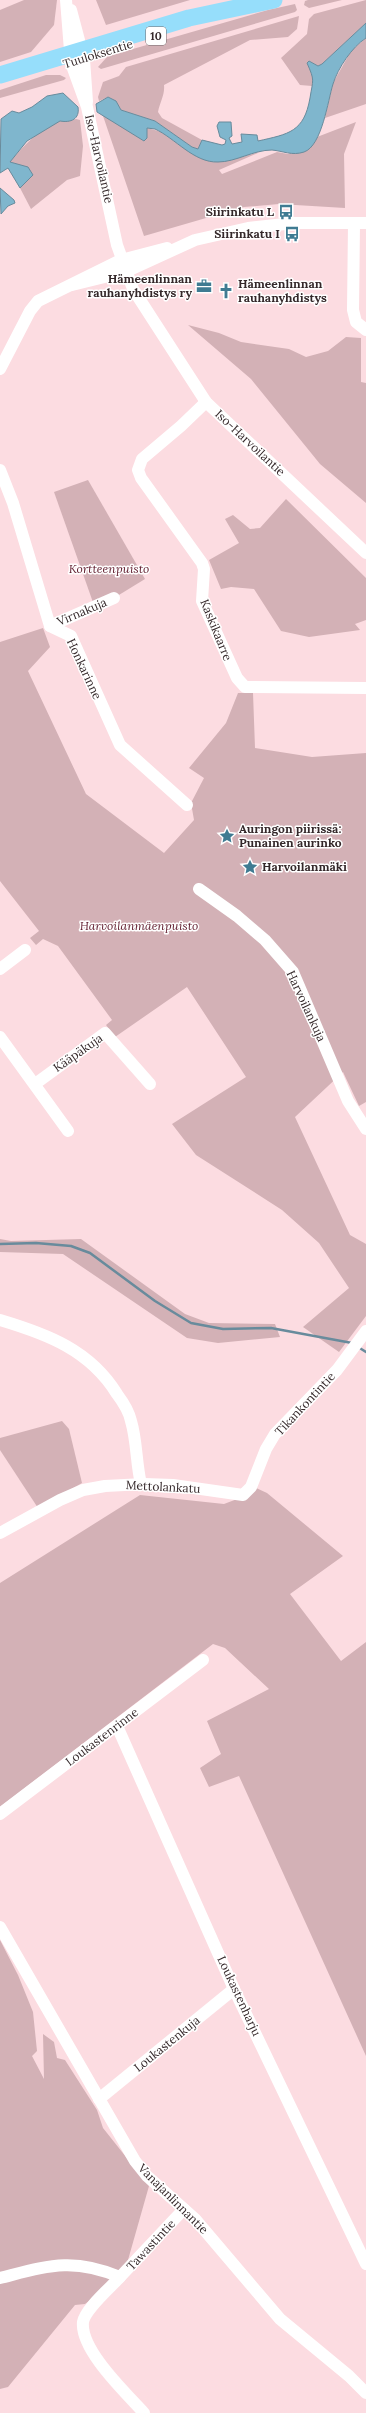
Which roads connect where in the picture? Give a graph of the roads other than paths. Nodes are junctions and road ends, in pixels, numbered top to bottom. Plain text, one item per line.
1 (66, 0) edge
2 (69, 0) edge
3 (274, 0) edge
4 (77, 57) junction
5 (0, 75) edge
6 (0, 84) edge
7 (366, 223) edge
8 (354, 224) junction
9 (128, 264) junction
10 (366, 330) edge
11 (0, 369) edge
12 (206, 402) junction
13 (0, 470) edge
14 (366, 553) edge
15 (114, 598) dead end
16 (50, 626) junction
17 (366, 688) edge
18 (187, 805) dead end
19 (199, 890) dead end
20 (25, 950) dead end
21 (0, 969) edge
22 (0, 1037) edge
23 (35, 1084) junction
24 (150, 1084) dead end
25 (366, 1129) edge
26 (68, 1130) dead end
27 (0, 1320) edge
28 (366, 1330) edge
29 (141, 1484) junction
30 (242, 1495) joint
31 (0, 1533) edge
32 (203, 1660) dead end
33 (118, 1726) junction
34 (0, 1814) edge
35 (0, 1927) edge
36 (234, 1989) junction
37 (99, 2099) junction
38 (184, 2209) junction
39 (366, 2264) edge
40 (120, 2277) junction
41 (0, 2278) edge
42 (366, 2393) edge
43 (144, 2413) edge

1 - 4 street
2 - 4 street
3 - 4 highway, Tuuloksentie / 10
4 - 5 highway, Tuuloksentie / 10
4 - 6 highway, Tuuloksentie / 10
4 - 9 street, Iso-Harvoilantie
7 - 8 street
8 - 9 street
8 - 10 street
9 - 11 street
9 - 12 street, Iso-Harvoilantie
12 - 14 street, Iso-Harvoilantie
12 - 17 street, Kaskikaarre
13 - 16 street
15 - 16 street, Virnakuja
16 - 18 street, Honkarinne
19 - 25 street, Harvoilankuja
20 - 21 street
22 - 23 street
23 - 24 street, Kääpäkuja
23 - 26 street
27 - 29 street
28 - 30 street, Tikankontintie
29 - 30 street, Mettolankatu
29 - 31 street, Mettolankatu
32 - 33 street, Loukastenrinne
33 - 34 street, Loukastenrinne
33 - 36 street, Loukastenharju
35 - 37 street, Vanajanlinnantie
36 - 37 street, Loukastenkuja
36 - 39 street, Loukastenharju
37 - 38 street, Vanajanlinnantie
38 - 40 street, Tawastintie
38 - 42 street, Vanajanlinnantie
40 - 41 street, Tawastintie
40 - 43 street

